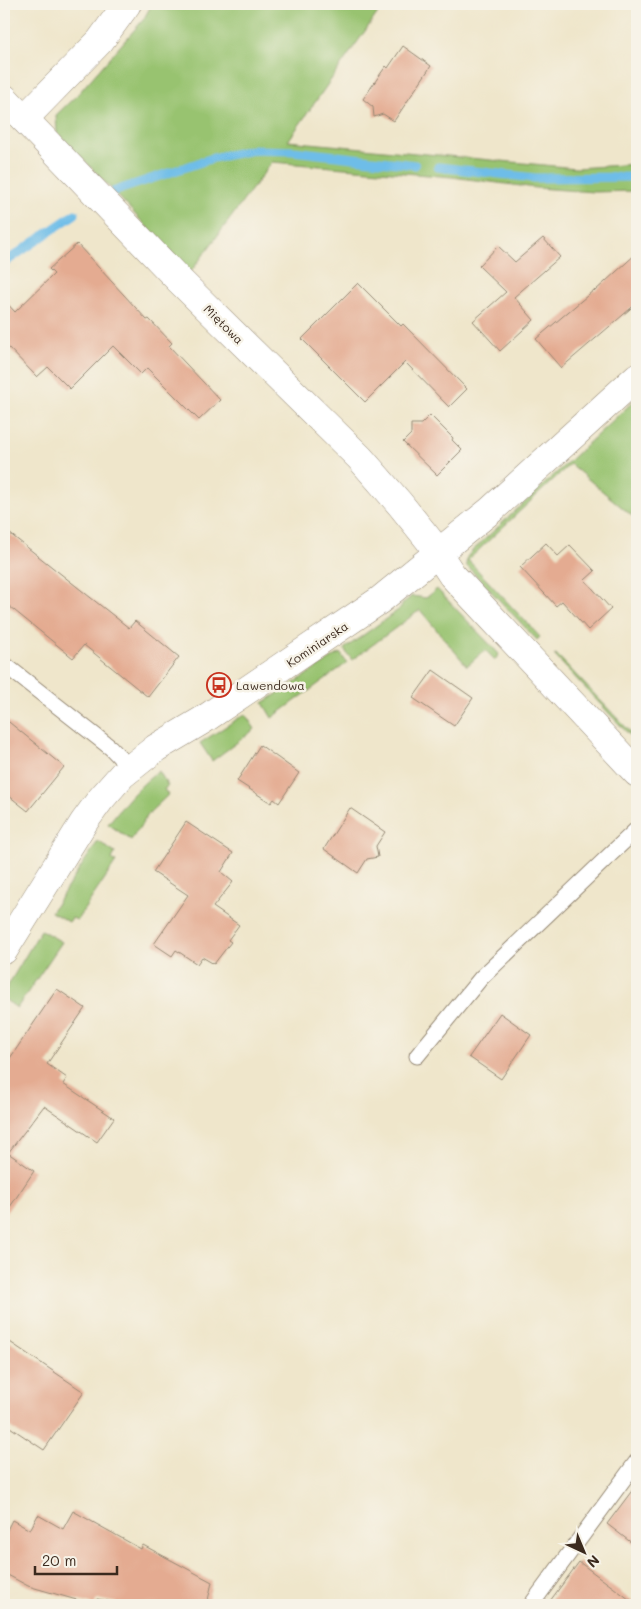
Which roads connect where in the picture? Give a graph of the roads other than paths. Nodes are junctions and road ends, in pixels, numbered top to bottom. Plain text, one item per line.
1 (127, 4) edge
2 (4, 98) edge
3 (24, 119) junction
4 (637, 378) edge
5 (438, 554) junction
6 (4, 664) edge
7 (130, 768) junction
8 (637, 773) edge
9 (637, 829) edge
10 (4, 950) edge
11 (417, 1056) dead end
12 (637, 1461) edge
13 (531, 1605) edge

1 - 3 street
2 - 3 street, Miętowa
3 - 5 street, Miętowa
4 - 5 street, Kominiarska
5 - 7 street, Kominiarska
5 - 8 street
6 - 7 lane
7 - 10 street, Kominiarska
9 - 11 lane
12 - 13 lane

